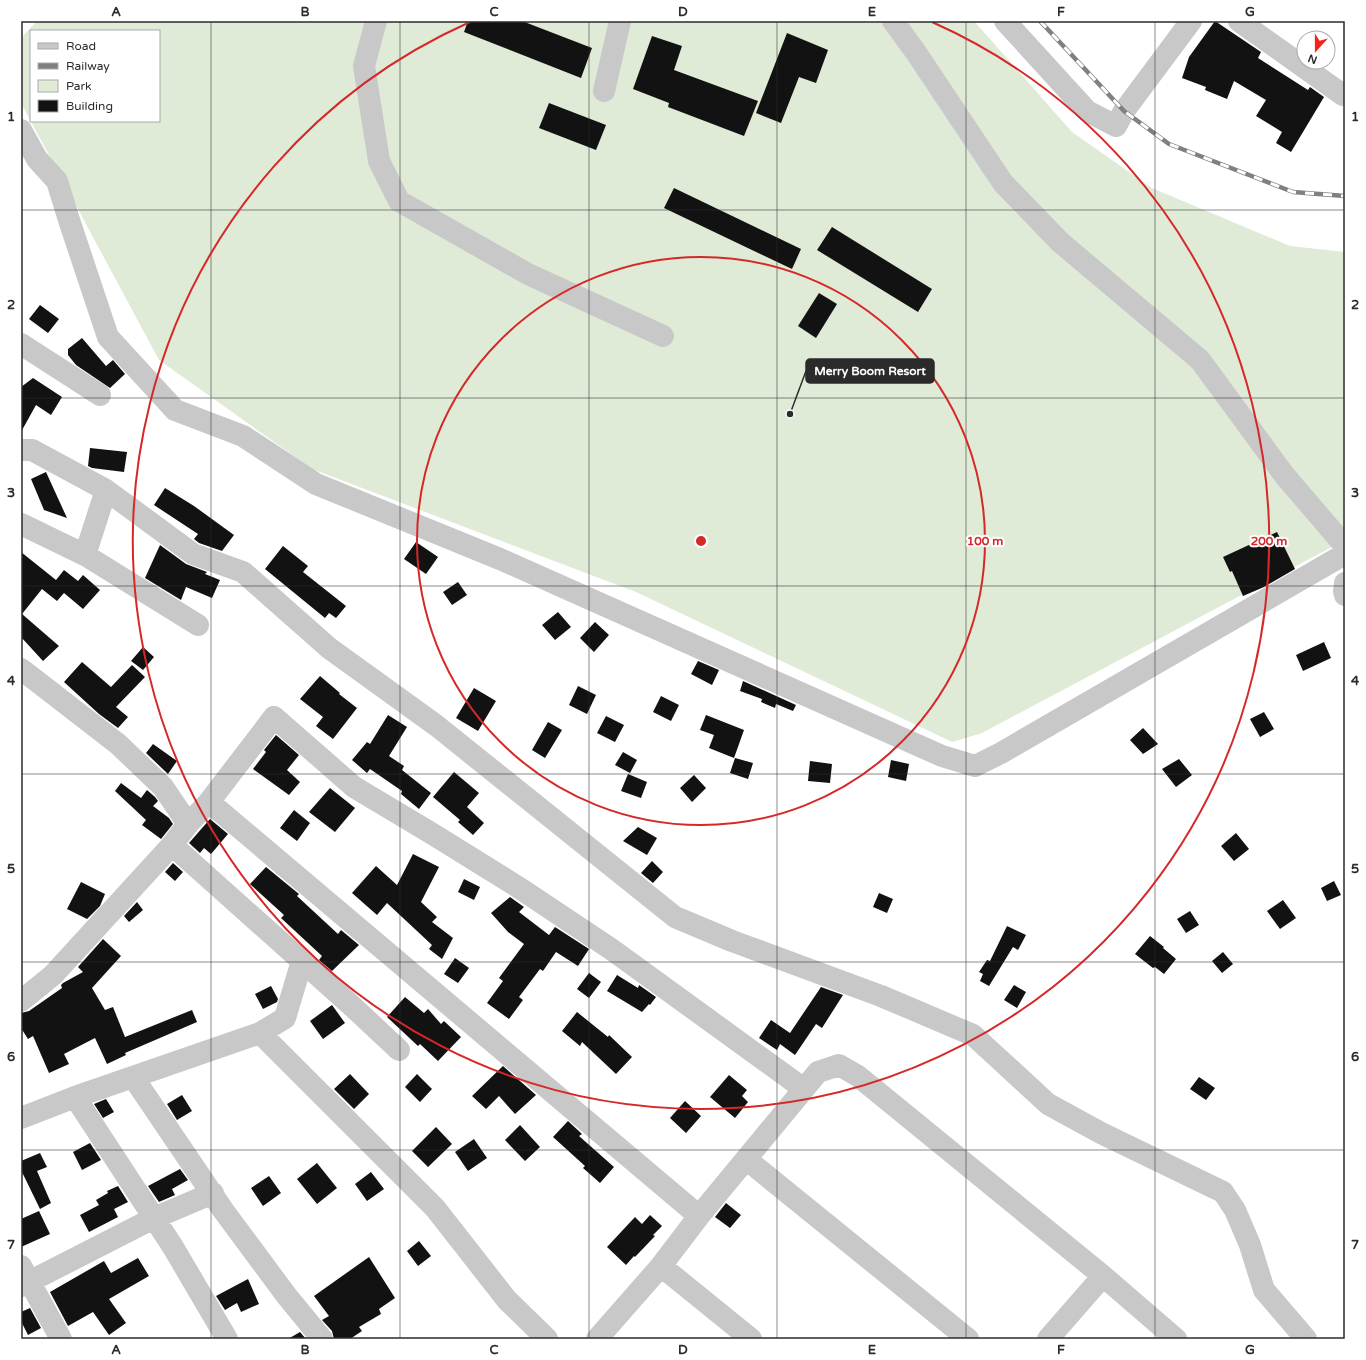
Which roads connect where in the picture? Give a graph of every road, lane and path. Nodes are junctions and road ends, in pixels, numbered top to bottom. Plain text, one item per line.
1 (376, 21) edge
2 (620, 21) edge
3 (893, 21) edge
4 (1005, 21) edge
5 (1191, 21) edge
6 (1239, 21) edge
7 (604, 91) dead end
8 (1345, 92) edge
9 (21, 130) edge
10 (663, 336) dead end
11 (21, 344) edge
12 (100, 395) dead end
13 (21, 450) edge
14 (106, 490) junction
15 (21, 524) edge
16 (1345, 546) edge
17 (1345, 554) edge
18 (85, 555) junction
19 (1345, 583) edge
20 (1345, 594) edge
21 (198, 625) dead end
22 (21, 668) edge
23 (209, 802) junction
24 (188, 824) junction
25 (172, 845) junction
26 (302, 961) junction
27 (21, 1001) edge
28 (260, 1033) junction
29 (399, 1050) dead end
30 (133, 1077) junction
31 (804, 1089) junction
32 (75, 1097) junction
33 (21, 1118) edge
34 (746, 1159) junction
35 (212, 1193) junction
36 (699, 1216) junction
37 (154, 1218) junction
38 (661, 1266) junction
39 (1103, 1276) junction
40 (24, 1278) edge
41 (61, 1339) edge
42 (227, 1339) edge
43 (322, 1339) edge
44 (547, 1339) edge
45 (597, 1339) edge
46 (751, 1339) edge
47 (968, 1339) edge
48 (1048, 1339) edge
49 (1176, 1339) edge
50 (1306, 1339) edge

1 - 10 street
2 - 7 street
3 - 16 street
4 - 5 street
6 - 8 street
9 - 17 street
11 - 12 street
13 - 14 street
14 - 18 street
14 - 50 street
15 - 18 street
18 - 21 street
19 - 20 street
22 - 24 street
23 - 24 street
23 - 31 street
23 - 36 street
24 - 25 street
25 - 26 street
25 - 27 street
26 - 28 street
26 - 29 street
28 - 30 street
28 - 44 street
30 - 32 street
30 - 35 street
31 - 34 street
31 - 39 street
32 - 33 street
32 - 37 street
34 - 36 street
34 - 47 street
35 - 37 street
35 - 43 street
36 - 38 street
37 - 40 street
37 - 42 street
38 - 45 street
38 - 46 street
39 - 48 street
39 - 49 street
40 - 41 street

